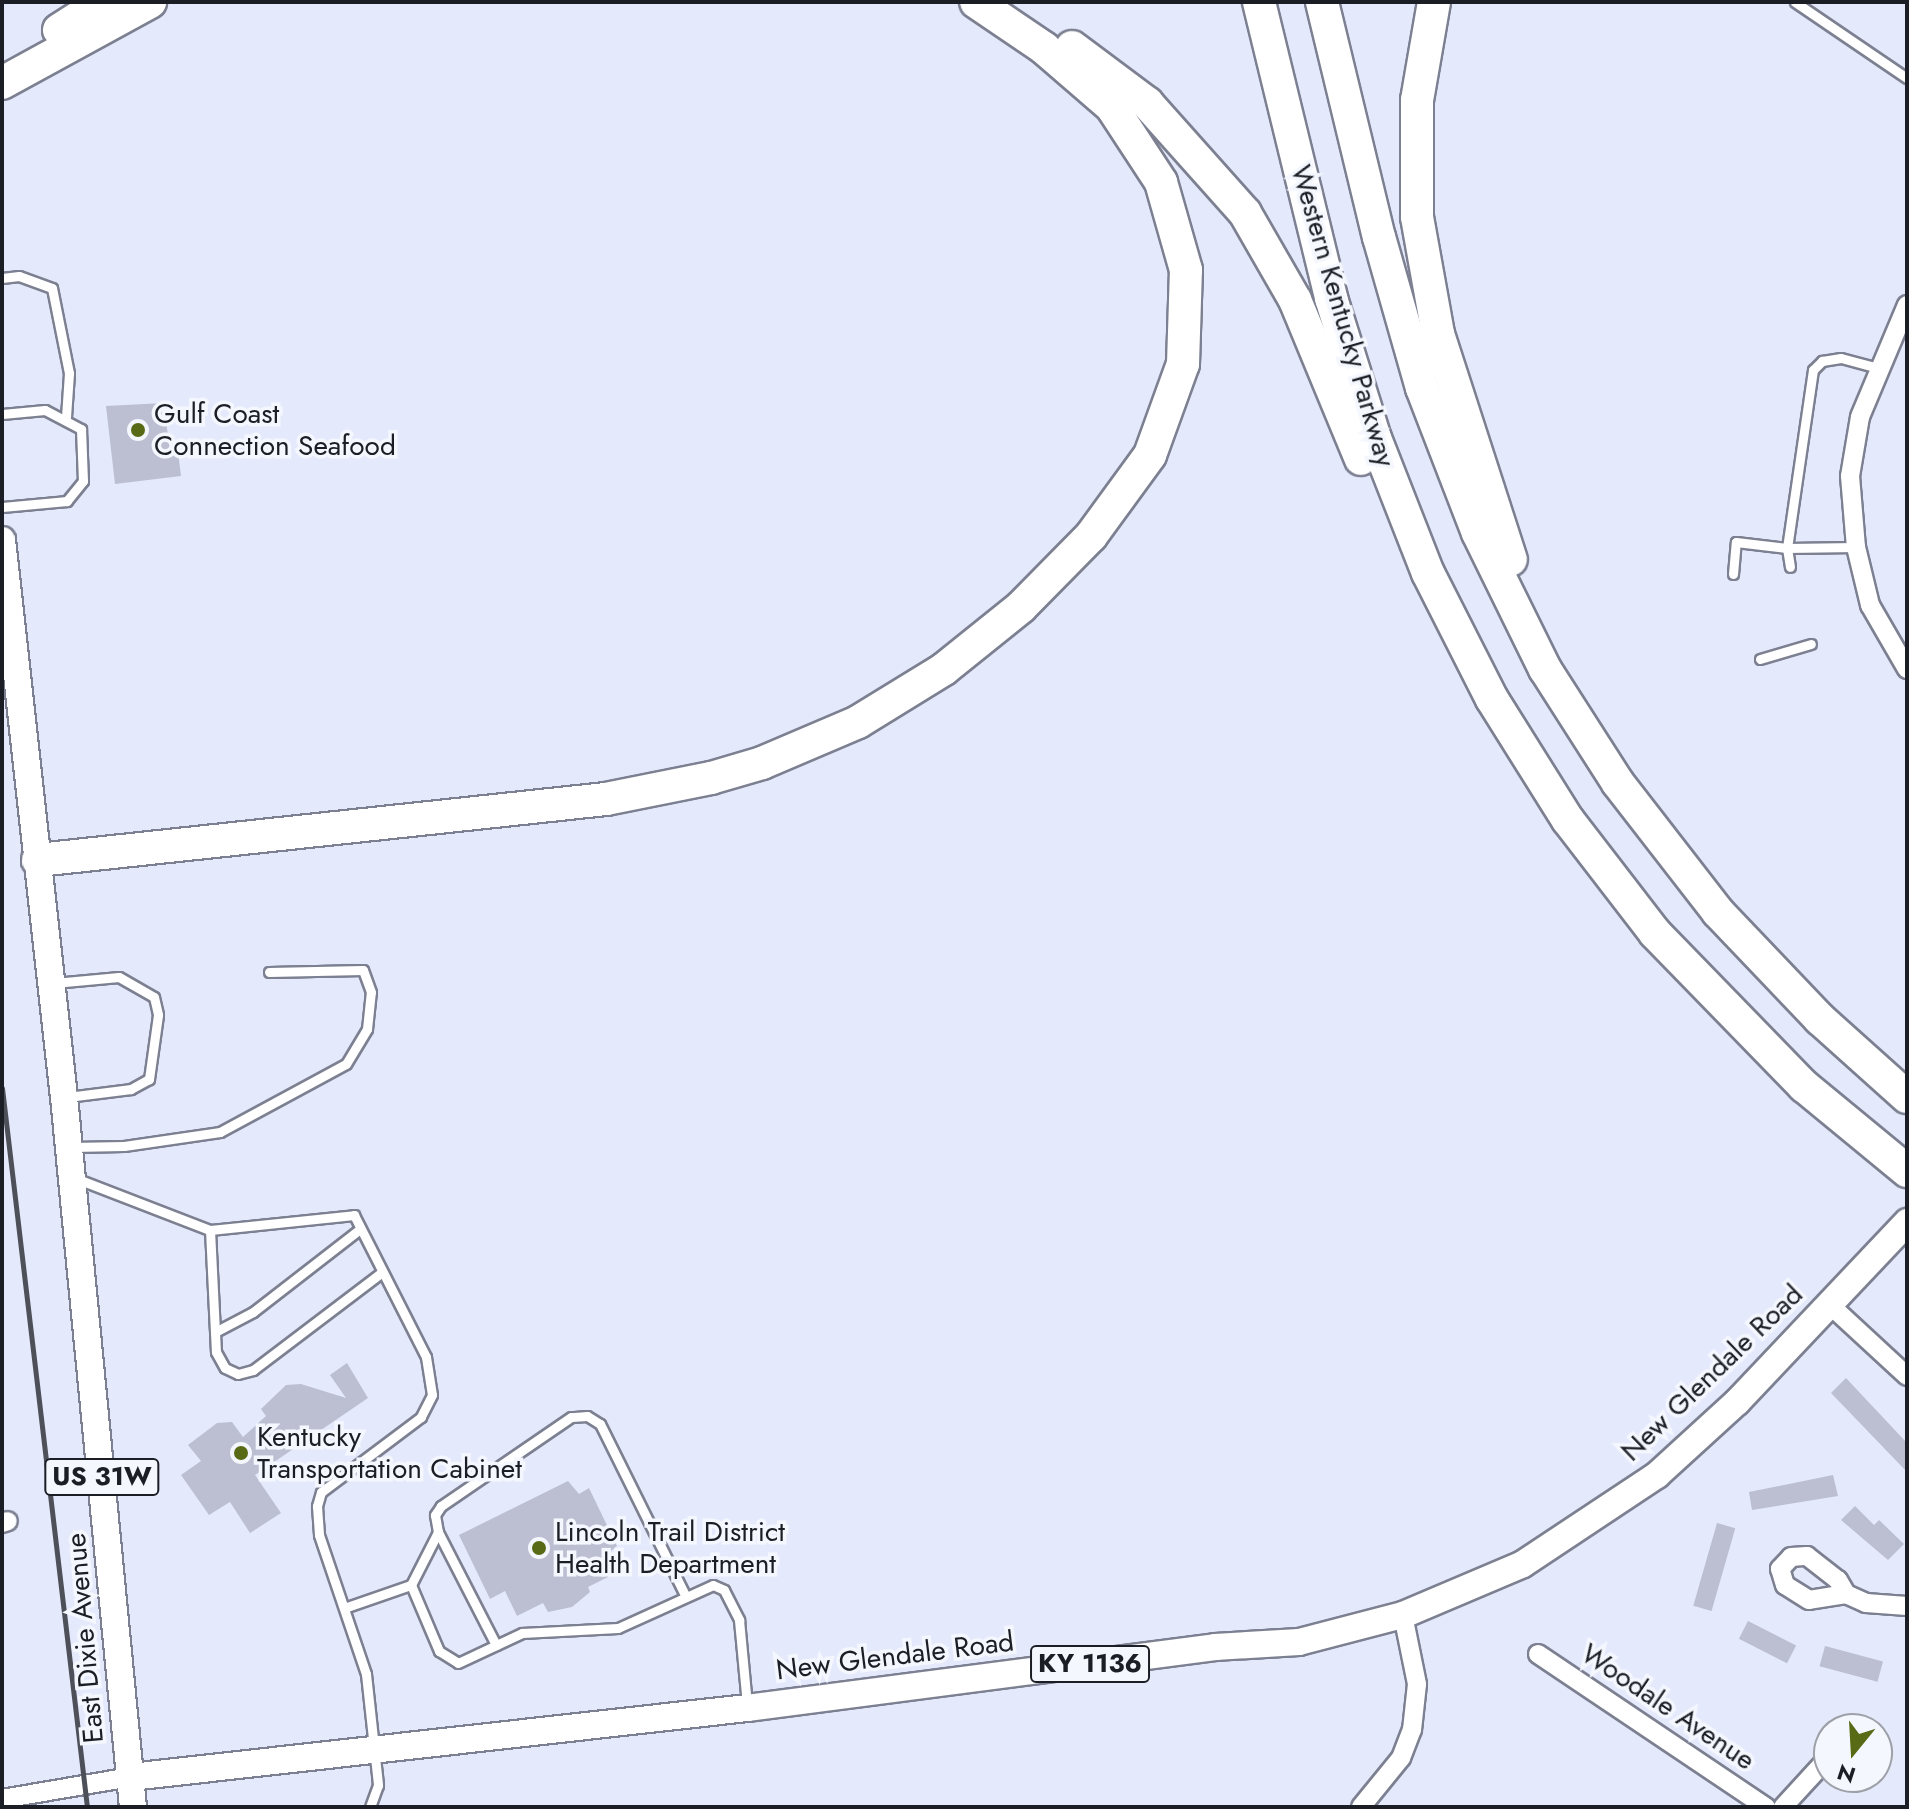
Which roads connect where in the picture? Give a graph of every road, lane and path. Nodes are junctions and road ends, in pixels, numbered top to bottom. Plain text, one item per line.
1 (103, 2) edge
2 (150, 2) edge
3 (976, 2) edge
4 (997, 2) edge
5 (1259, 2) edge
6 (1322, 2) edge
7 (1434, 2) edge
8 (1795, 2) edge
9 (7, 72) edge
10 (1907, 78) edge
11 (2, 278) edge
12 (1907, 305) edge
13 (1878, 368) junction
14 (2, 414) edge
15 (66, 417) junction
16 (2, 507) edge
17 (2, 540) edge
18 (1856, 547) junction
19 (1787, 548) junction
20 (1790, 567) dead end
21 (1733, 574) dead end
22 (1811, 644) dead end
23 (1760, 659) dead end
24 (1907, 669) edge
25 (1618, 783) junction
26 (38, 860) junction
27 (1655, 933) junction
28 (269, 972) dead end
29 (52, 983) junction
30 (64, 1097) junction
31 (1907, 1097) edge
32 (69, 1147) junction
33 (1907, 1171) edge
34 (72, 1177) junction
35 (1907, 1222) edge
36 (360, 1229) junction
37 (210, 1230) junction
38 (382, 1272) junction
39 (1829, 1304) junction
40 (215, 1332) junction
41 (1907, 1376) edge
42 (438, 1532) junction
43 (411, 1585) junction
44 (1846, 1594) dead end
45 (685, 1595) junction
46 (1907, 1606) edge
47 (347, 1607) junction
48 (1403, 1615) junction
49 (496, 1645) junction
50 (1538, 1654) dead end
51 (747, 1708) junction
52 (376, 1751) junction
53 (1813, 1774) edge
54 (131, 1777) junction
55 (2, 1799) edge
56 (133, 1807) edge
57 (370, 1807) edge
58 (1361, 1807) edge
59 (1766, 1807) edge
60 (1783, 1807) edge

1 - 9 highway
2 - 9 highway
3 - 26 highway
4 - 27 highway
5 - 27 highway, Western Kentucky Parkway
6 - 25 highway, Western Kentucky Parkway
7 - 25 highway
8 - 10 lane
11 - 15 lane
12 - 13 street
13 - 18 street
13 - 19 lane
14 - 15 lane
15 - 16 lane
17 - 26 main road, US 31W
18 - 19 lane
18 - 24 street
19 - 20 lane
19 - 21 lane
22 - 23 lane
25 - 31 highway, Western Kentucky Parkway
26 - 29 main road, US 31W
27 - 33 highway, Western Kentucky Parkway
28 - 32 lane
29 - 30 main road, US 31W
29 - 30 lane
30 - 32 main road, US 31W
32 - 34 main road, US 31W
34 - 37 lane
34 - 54 main road, East Dixie Avenue / US 31W
35 - 39 main road, New Glendale Road / KY 1136
36 - 37 lane
36 - 38 lane
36 - 40 lane
37 - 40 lane
38 - 40 lane
38 - 47 lane
39 - 41 street
39 - 48 main road, New Glendale Road / KY 1136
42 - 43 lane
42 - 45 lane
42 - 49 lane
43 - 47 lane
43 - 49 lane
44 - 46 street
45 - 49 lane
45 - 51 lane
47 - 52 lane
48 - 51 main road, New Glendale Road / KY 1136
48 - 58 street
50 - 59 street, Woodale Avenue
51 - 52 main road, New Glendale Road / KY 1136
52 - 54 main road, New Glendale Road / KY 1136
52 - 57 lane
53 - 60 street
54 - 55 street
54 - 56 main road, East Dixie Avenue / US 31W

